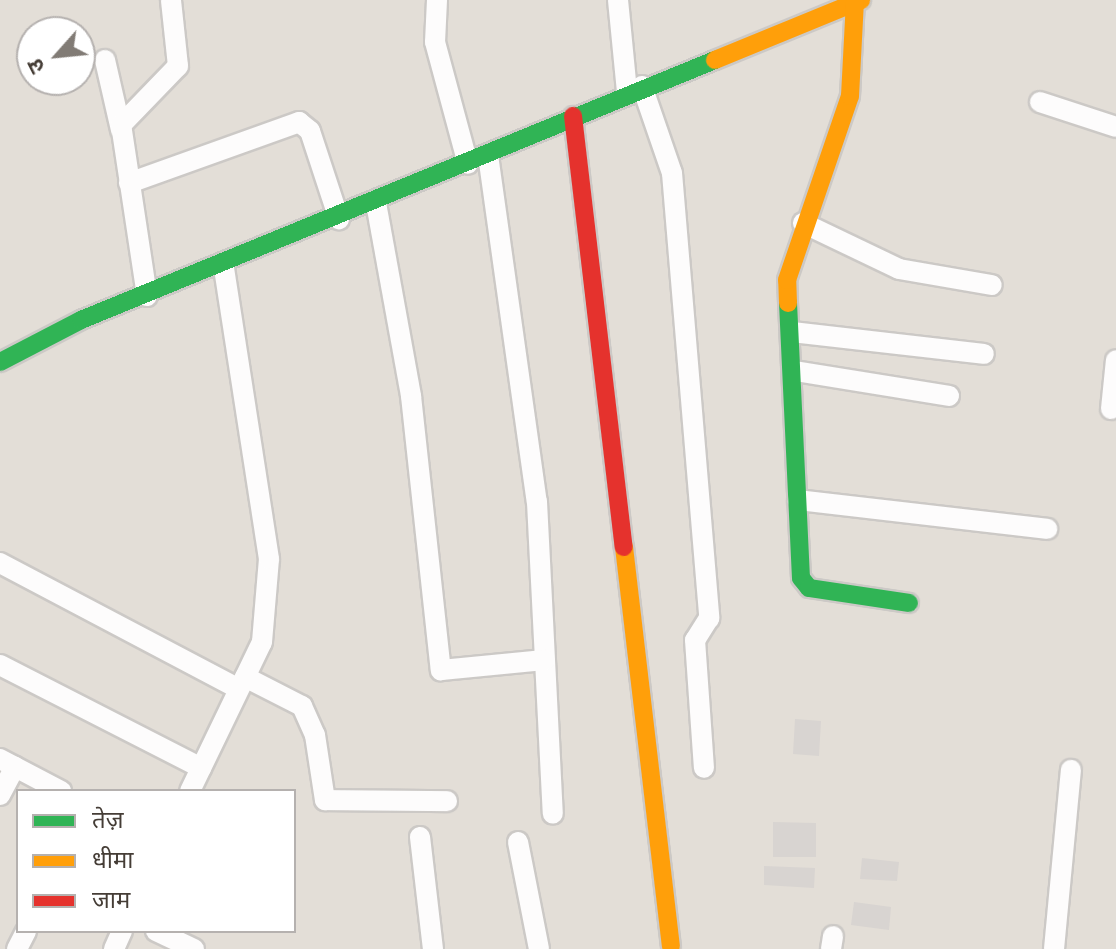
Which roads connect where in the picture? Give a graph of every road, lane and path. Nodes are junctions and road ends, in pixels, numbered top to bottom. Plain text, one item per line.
1 (171, 0) edge
2 (437, 0) edge
3 (618, 0) edge
4 (845, 4) edge
5 (105, 60) dead end
6 (635, 89) junction
7 (1040, 102) dead end
8 (573, 116) junction
9 (1116, 127) edge
10 (121, 134) junction
11 (488, 155) junction
12 (468, 164) junction
13 (129, 183) junction
14 (376, 203) junction
15 (339, 219) junction
16 (803, 223) junction
17 (224, 267) junction
18 (992, 285) dead end
19 (147, 296) junction
20 (792, 332) junction
21 (984, 354) dead end
22 (1116, 360) edge
23 (0, 362) edge
24 (795, 371) junction
25 (949, 396) dead end
26 (1111, 409) dead end
27 (798, 500) junction
28 (1047, 529) dead end
29 (0, 563) edge
30 (909, 603) dead end
31 (545, 660) junction
32 (0, 665) edge
33 (242, 683) junction
34 (8, 763) edge
35 (201, 768) junction
36 (704, 768) dead end
37 (1071, 770) dead end
38 (57, 789) edge
39 (191, 789) edge
40 (0, 795) edge
41 (447, 801) dead end
42 (553, 814) dead end
43 (420, 837) dead end
44 (518, 842) dead end
45 (160, 933) edge
46 (671, 946) dead end
47 (194, 949) edge
48 (433, 949) edge
49 (539, 949) edge
50 (1054, 949) edge

1 - 10 street
2 - 12 street
3 - 6 street
4 - 6 street
4 - 16 street
5 - 10 street
6 - 8 street
6 - 36 street
7 - 9 street
8 - 11 street
8 - 46 street
10 - 13 street
11 - 12 street
11 - 31 street
12 - 14 street
13 - 15 street
13 - 19 street
14 - 15 street
14 - 31 street
15 - 17 street
16 - 18 street
16 - 20 street
17 - 19 street
17 - 33 street
19 - 23 street
20 - 21 street
20 - 24 street
22 - 26 street
24 - 25 street
24 - 27 street
27 - 28 street
27 - 30 street
29 - 33 street
31 - 42 street
32 - 35 street
33 - 35 street
33 - 41 street
34 - 38 street
34 - 40 street
35 - 39 street
37 - 50 street
43 - 48 street
44 - 49 street
45 - 47 street

